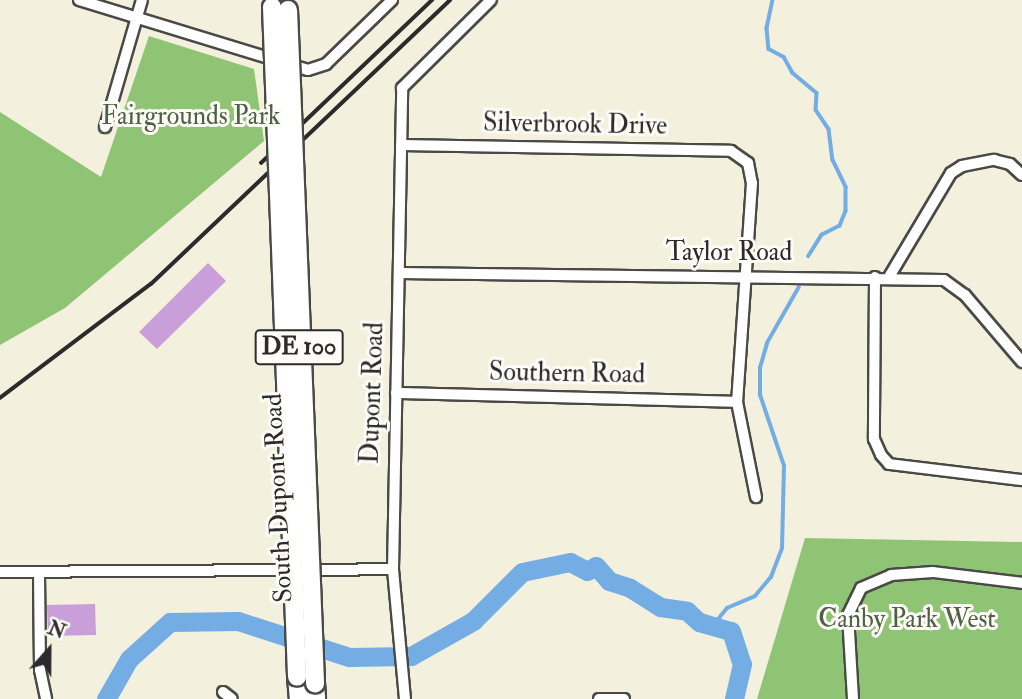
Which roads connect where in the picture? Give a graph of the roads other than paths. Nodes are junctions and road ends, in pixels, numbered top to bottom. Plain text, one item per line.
1 (79, 0) edge
2 (142, 0) edge
3 (392, 0) edge
4 (491, 0) edge
5 (281, 4) edge
6 (136, 17) junction
7 (106, 127) dead end
8 (401, 145) junction
9 (1022, 174) edge
10 (399, 273) junction
11 (748, 277) junction
12 (875, 277) junction
13 (889, 277) junction
14 (1022, 362) edge
15 (396, 393) junction
16 (737, 402) junction
17 (1022, 480) edge
18 (756, 497) dead end
19 (393, 569) junction
20 (0, 572) edge
21 (39, 573) junction
22 (1022, 583) edge
23 (315, 691) edge
24 (46, 699) edge
25 (299, 699) edge
26 (405, 699) edge
27 (599, 699) edge
28 (624, 699) edge
29 (853, 699) edge

1 - 6 street
2 - 6 street
3 - 6 street
4 - 8 street, Dupont Road
5 - 23 main road, South Dupont Road / DE 100, bridge
5 - 25 main road, South Dupont Road / DE 100, bridge
6 - 7 street
8 - 10 street, Dupont Road
8 - 11 street, Silverbrook Drive
9 - 13 street
10 - 11 street, Taylor Road
10 - 15 street, Dupont Road
11 - 12 street, Taylor Road
11 - 16 street
12 - 13 street, Taylor Road
12 - 17 street
13 - 14 street, Taylor Road
15 - 16 street, Southern Road
15 - 19 street, Dupont Road
16 - 18 street
19 - 21 street
19 - 26 street, Dupont Road
20 - 21 street
21 - 24 street
22 - 29 street
27 - 28 street

